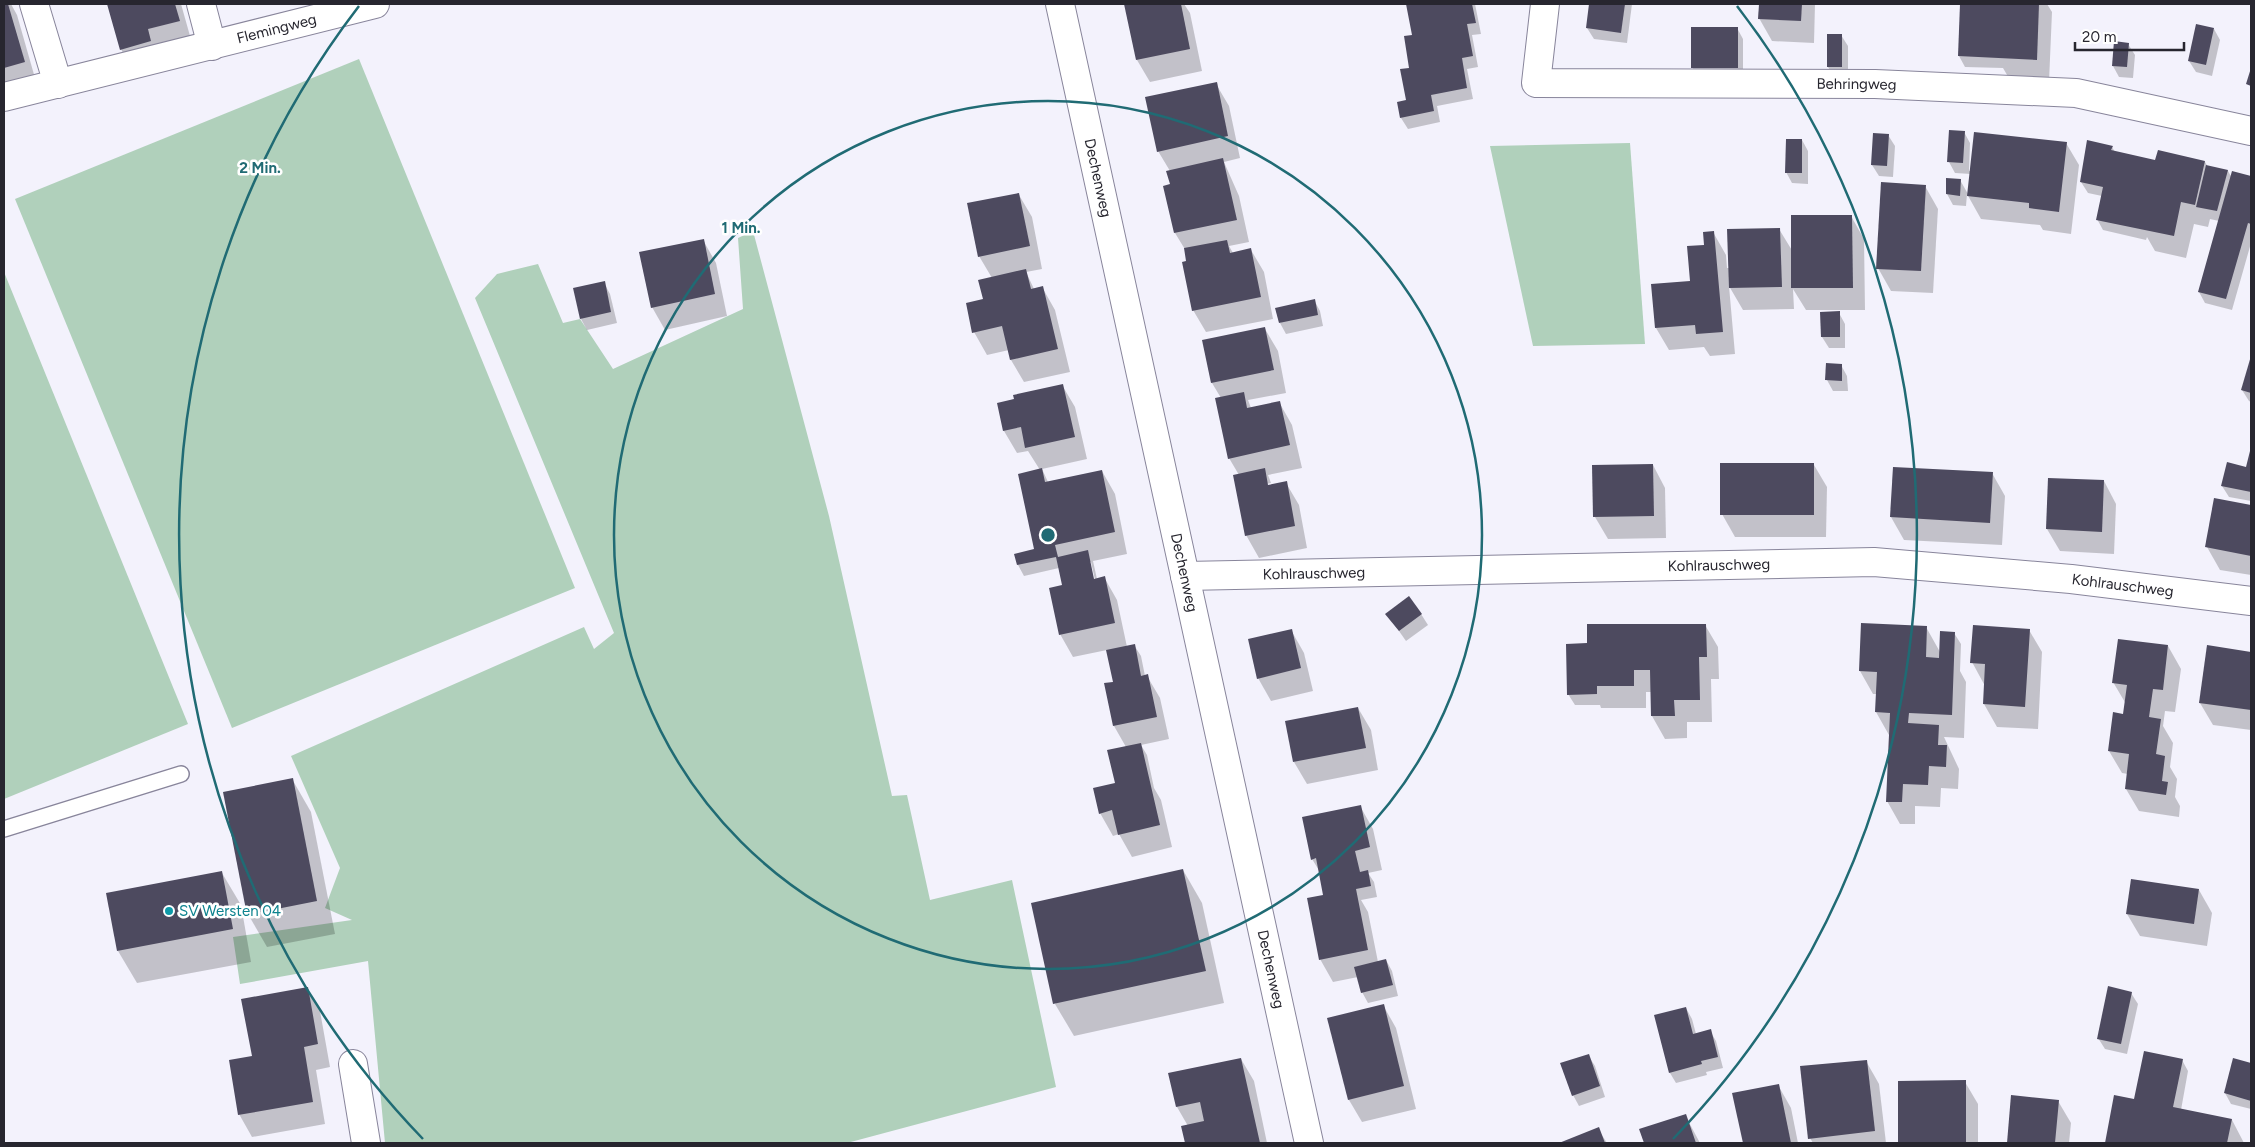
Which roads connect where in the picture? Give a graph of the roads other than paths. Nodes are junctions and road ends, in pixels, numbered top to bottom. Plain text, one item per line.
1 (34, 4) edge
2 (201, 4) edge
3 (372, 4) edge
4 (1060, 4) edge
5 (1545, 4) edge
6 (212, 46) junction
7 (58, 84) junction
8 (4, 97) edge
9 (2251, 131) edge
10 (1185, 576) junction
11 (2251, 600) edge
12 (181, 774) dead end
13 (4, 829) edge
14 (352, 1064) dead end
15 (366, 1143) edge
16 (1310, 1143) edge

1 - 7 street
2 - 6 street
3 - 6 street, Flemingweg
4 - 10 street, Dechenweg
5 - 9 street, Behringweg
6 - 7 street, Flemingweg
7 - 8 street, Flemingweg
10 - 11 street, Kohlrauschweg
10 - 16 street, Dechenweg
12 - 13 lane
14 - 15 street

